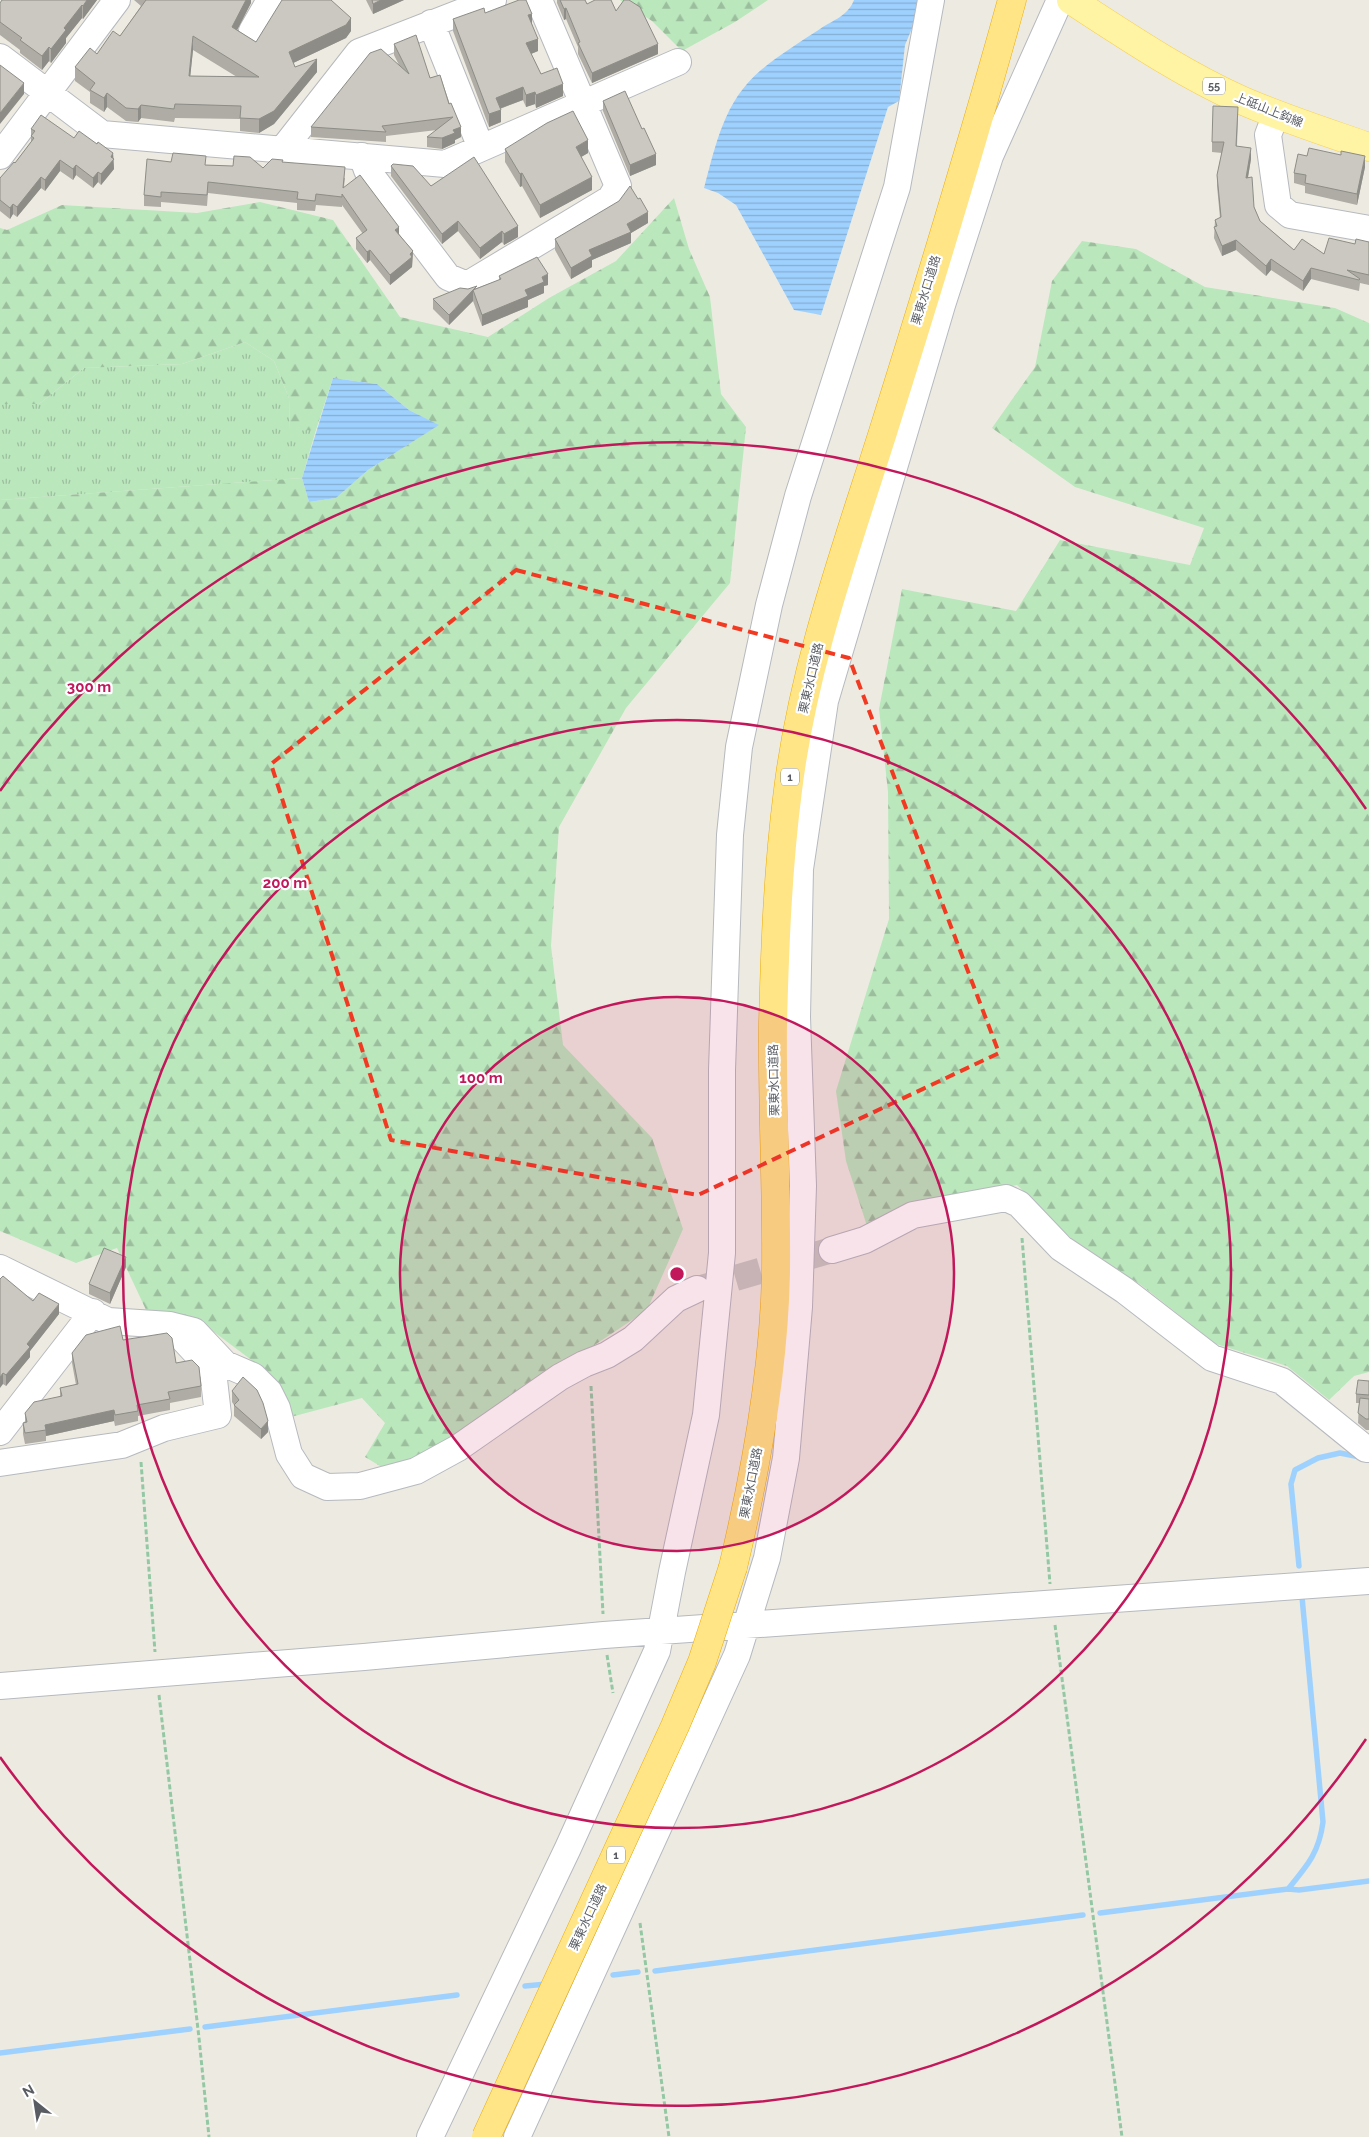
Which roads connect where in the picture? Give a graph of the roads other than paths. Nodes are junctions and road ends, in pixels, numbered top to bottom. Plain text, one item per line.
1 (117, 0) edge
2 (270, 0) edge
3 (493, 0) edge
4 (539, 0) edge
5 (931, 0) edge
6 (1060, 0) edge
7 (1071, 0) edge
8 (1010, 7) edge
9 (431, 24) junction
10 (252, 31) dead end
11 (0, 57) edge
12 (678, 62) dead end
13 (48, 93) junction
14 (584, 104) junction
15 (1276, 114) junction
16 (1369, 147) edge
17 (482, 148) junction
18 (283, 149) junction
19 (0, 156) edge
20 (362, 156) junction
21 (1369, 229) edge
22 (832, 1250) tunnel mouth
23 (0, 1269) edge
24 (697, 1289) tunnel mouth
25 (92, 1312) junction
26 (170, 1325) junction
27 (0, 1432) edge
28 (1369, 1449) edge
29 (0, 1463) edge
30 (1369, 1581) edge
31 (746, 1624) junction
32 (662, 1630) junction
33 (0, 1686) edge
34 (430, 2137) edge
35 (486, 2137) edge
36 (517, 2137) edge

1 - 13 street
2 - 10 street
3 - 9 street
4 - 14 street
5 - 32 street
6 - 31 street
7 - 15 main road, 上砥山上鈎線 / 55
8 - 35 highway, 栗東水口道路 / 1, bridge
9 - 17 street
9 - 18 street
11 - 13 street
12 - 14 street
13 - 18 street
13 - 19 street
14 - 17 street
14 - 20 street
15 - 16 main road, 上砥山上鈎線 / 55
15 - 21 street
17 - 20 street
18 - 20 street
22 - 28 street
23 - 25 street
24 - 26 street
25 - 26 street
25 - 27 street
26 - 29 street
30 - 31 street
31 - 32 street
31 - 36 street
32 - 33 street
32 - 34 street

